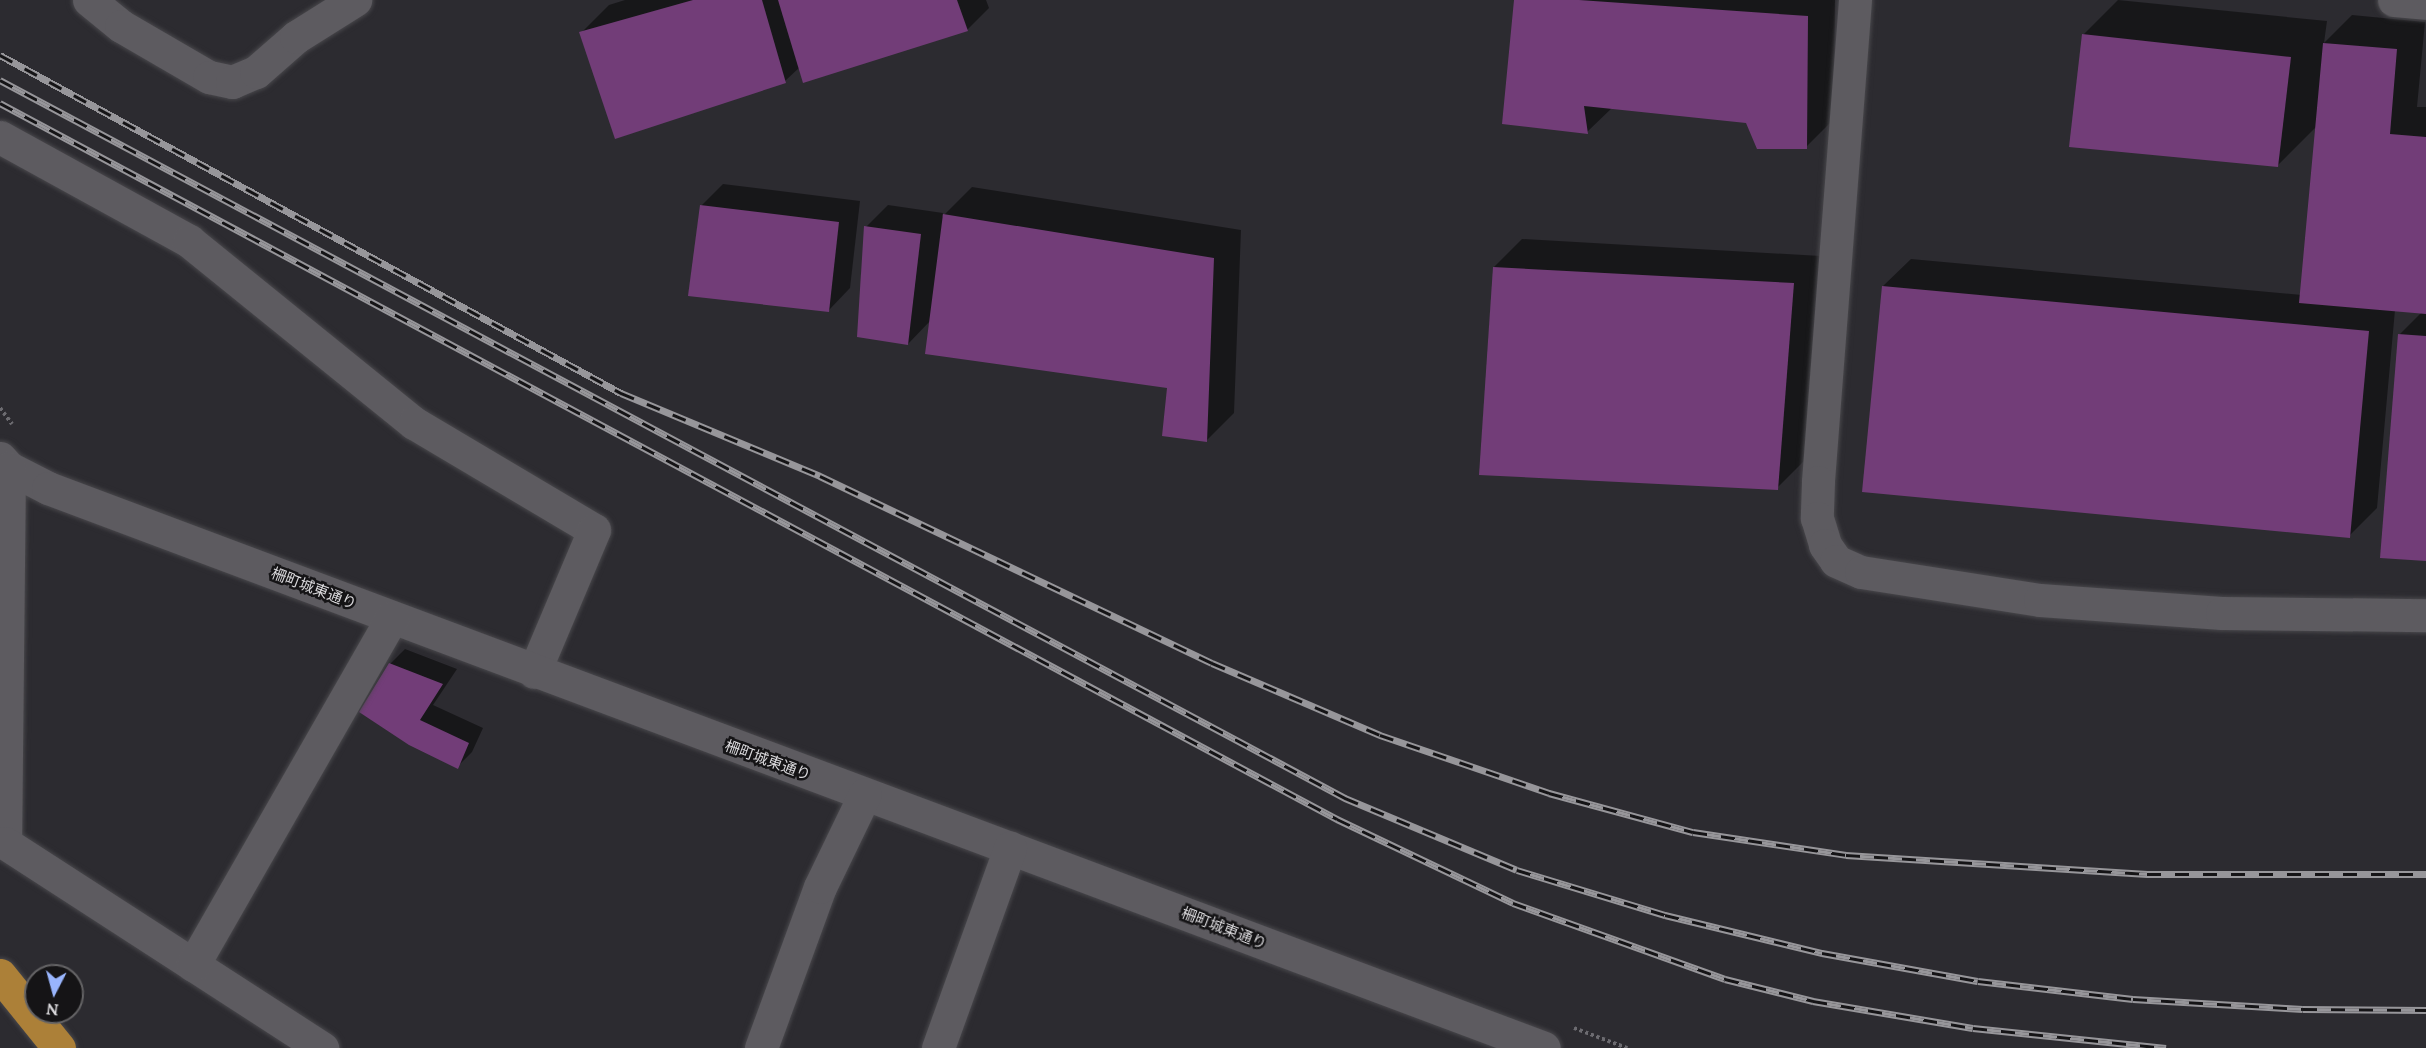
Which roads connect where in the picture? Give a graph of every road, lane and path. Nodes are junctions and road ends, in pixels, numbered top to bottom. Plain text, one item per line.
1 (89, 0) edge
2 (355, 0) edge
3 (1855, 0) edge
4 (2394, 0) edge
5 (2426, 3) edge
6 (0, 136) edge
7 (4, 463) edge
8 (2426, 615) edge
9 (393, 618) junction
10 (534, 672) junction
11 (865, 794) junction
12 (1010, 848) junction
13 (193, 965) junction
14 (0, 975) edge
15 (59, 1048) edge
16 (322, 1048) edge
17 (761, 1048) edge
18 (938, 1048) edge
19 (1544, 1048) edge

1 - 2 street
3 - 8 street
4 - 5 street
6 - 10 street
7 - 9 street, 柵町城東通り
7 - 13 street
9 - 10 street, 柵町城東通り
9 - 13 street
10 - 11 street, 柵町城東通り
11 - 12 street, 柵町城東通り
11 - 17 street
12 - 18 street
12 - 19 street, 柵町城東通り
13 - 16 street
14 - 15 highway

